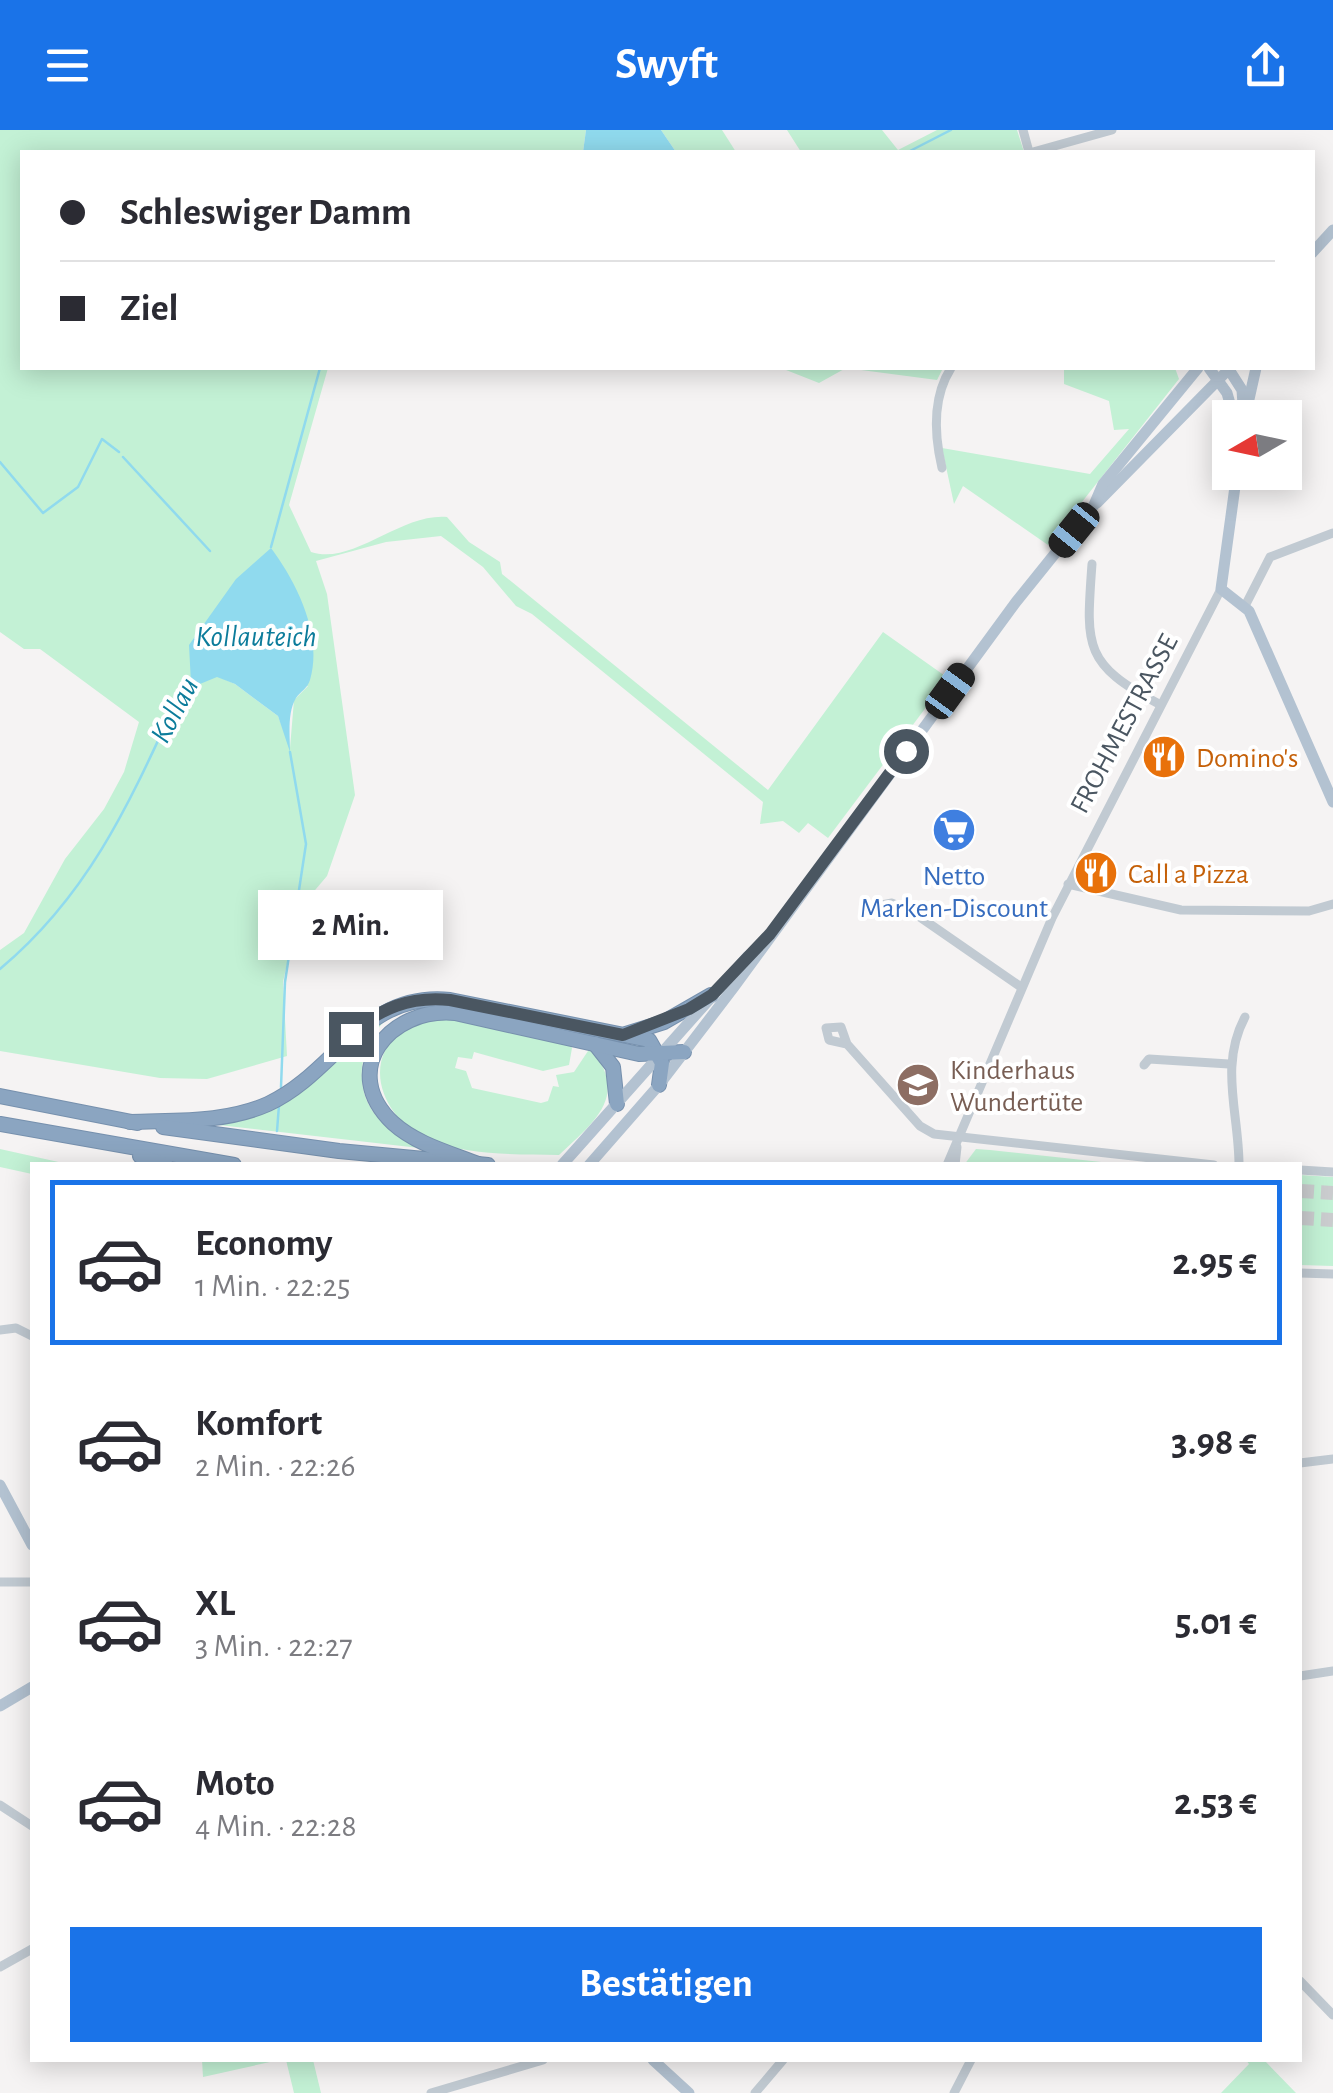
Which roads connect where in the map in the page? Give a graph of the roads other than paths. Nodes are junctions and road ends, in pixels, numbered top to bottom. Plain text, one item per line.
1 (1112, 130) edge
2 (1038, 150) edge
3 (1333, 230) edge
4 (1315, 249) edge
5 (950, 370) edge
6 (1196, 370) edge
7 (1212, 370) edge
8 (1227, 370) edge
9 (1230, 370) edge
10 (1256, 370) edge
11 (1219, 378) junction
12 (1227, 400) edge
13 (1243, 400) edge
14 (1249, 400) edge
15 (942, 468) dead end
16 (1235, 490) edge
17 (1094, 505) junction
18 (1333, 533) edge
19 (1092, 564) dead end
20 (1221, 589) junction
21 (1245, 606) junction
22 (1158, 704) junction
23 (1333, 802) edge
24 (1068, 884) junction
25 (1333, 904) edge
26 (876, 906) dead end
27 (770, 934) junction
28 (1021, 987) junction
29 (712, 995) junction
30 (1245, 1017) dead end
31 (623, 1035) junction
32 (595, 1043) junction
33 (847, 1044) dead end
34 (684, 1052) junction
35 (660, 1056) junction
36 (1230, 1064) junction
37 (1144, 1066) dead end
38 (659, 1085) junction
39 (0, 1096) edge
40 (617, 1104) junction
41 (130, 1122) junction
42 (0, 1124) edge
43 (958, 1139) junction
44 (116, 1146) junction
45 (158, 1162) edge
46 (215, 1162) edge
47 (458, 1162) edge
48 (473, 1162) edge
49 (565, 1162) edge
50 (592, 1162) edge
51 (952, 1162) edge
52 (1184, 1162) edge
53 (1239, 1162) edge
54 (1302, 1170) edge
55 (1333, 1172) edge
56 (1302, 1273) edge
57 (1333, 1274) edge
58 (0, 1330) edge
59 (30, 1335) edge
60 (1333, 1459) edge
61 (1302, 1462) edge
62 (0, 1484) edge
63 (27, 1524) edge
64 (0, 1582) edge
65 (30, 1582) edge
66 (1333, 1671) edge
67 (1302, 1676) edge
68 (30, 1688) edge
69 (0, 1706) edge
70 (2, 1808) edge
71 (30, 1825) edge
72 (30, 1950) edge
73 (0, 1967) edge
74 (1302, 1983) edge
75 (1333, 2015) edge
76 (536, 2062) edge
77 (655, 2062) edge
78 (780, 2062) edge
79 (970, 2062) edge
80 (432, 2093) edge
81 (690, 2093) edge
82 (755, 2093) edge
83 (954, 2093) edge

1 - 2 street
3 - 4 main road
5 - 15 street
6 - 17 main road
7 - 11 main road
8 - 11 main road
9 - 13 main road
10 - 14 main road
11 - 12 main road
11 - 17 main road
16 - 20 main road, FROHMESTRASSE
17 - 27 main road
18 - 21 street
19 - 22 street
20 - 21 main road
20 - 22 street, FROHMESTRASSE
21 - 23 main road
22 - 24 street, FROHMESTRASSE
24 - 25 street
24 - 28 street, FROHMESTRASSE
26 - 28 street
27 - 29 main road
27 - 34 main road
28 - 43 street, FROHMESTRASSE
29 - 31 highway
29 - 35 main road
30 - 36 street
31 - 35 highway
31 - 41 highway
32 - 35 highway
32 - 40 highway
32 - 48 highway
33 - 43 street
34 - 35 highway
34 - 38 main road
35 - 38 highway
35 - 40 main road
36 - 37 street
36 - 53 street
38 - 50 main road
39 - 41 highway
40 - 49 main road
41 - 47 highway
42 - 44 highway
43 - 51 street, FROHMESTRASSE
43 - 52 street
44 - 45 highway
44 - 46 highway
54 - 55 street
56 - 57 street
58 - 59 street
60 - 61 street
62 - 63 main road
64 - 65 street
66 - 67 street
68 - 69 main road
70 - 71 street
72 - 73 street
74 - 75 street
76 - 80 street
77 - 81 main road
78 - 82 street
79 - 83 street

